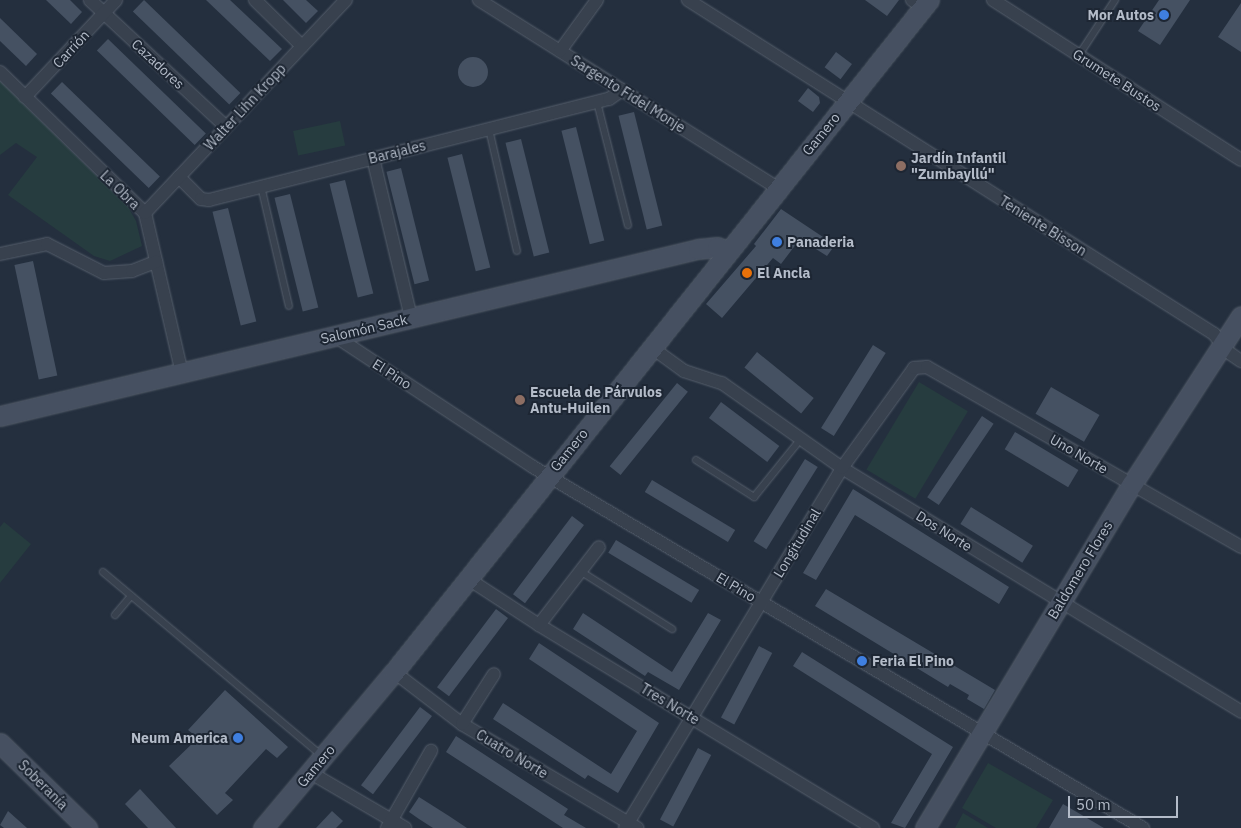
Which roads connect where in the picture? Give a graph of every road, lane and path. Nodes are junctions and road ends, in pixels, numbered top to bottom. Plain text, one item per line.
1 (90, 0) edge
2 (116, 0) edge
3 (255, 0) edge
4 (346, 0) edge
5 (479, 0) edge
6 (596, 0) edge
7 (688, 0) edge
8 (992, 0) edge
9 (1116, 0) edge
10 (921, 2) edge
11 (104, 14) junction
12 (302, 46) junction
13 (560, 52) junction
14 (1079, 55) junction
15 (0, 72) edge
16 (622, 90) junction
17 (25, 97) junction
18 (597, 102) junction
19 (847, 102) junction
20 (226, 127) junction
21 (489, 129) junction
22 (373, 158) junction
23 (1241, 160) edge
24 (179, 177) junction
25 (261, 186) junction
26 (778, 188) junction
27 (145, 213) junction
28 (628, 225) dead end
29 (517, 251) dead end
30 (728, 251) junction
31 (0, 254) edge
32 (156, 262) junction
33 (289, 306) dead end
34 (1241, 316) edge
35 (411, 318) junction
36 (335, 336) junction
37 (1221, 343) junction
38 (651, 347) junction
39 (1241, 360) edge
40 (914, 368) joint
41 (182, 373) junction
42 (0, 416) edge
43 (800, 440) junction
44 (696, 460) dead end
45 (842, 468) junction
46 (548, 476) junction
47 (1132, 484) junction
48 (599, 547) dead end
49 (1241, 547) edge
50 (580, 571) junction
51 (103, 572) dead end
52 (467, 578) junction
53 (131, 596) junction
54 (762, 602) junction
55 (1060, 602) junction
56 (115, 615) dead end
57 (539, 625) junction
58 (672, 629) dead end
59 (394, 672) junction
60 (494, 674) dead end
61 (1241, 712) edge
62 (692, 717) junction
63 (462, 724) junction
64 (982, 732) junction
65 (0, 743) edge
66 (431, 752) dead end
67 (324, 757) junction
68 (311, 773) junction
69 (390, 824) edge
70 (630, 826) edge
71 (87, 828) edge
72 (263, 828) edge
73 (405, 828) edge
74 (873, 828) edge
75 (924, 828) edge
76 (1143, 828) edge

1 - 11 street, Cazadores
2 - 11 street, Carrión
3 - 12 street
4 - 12 street, Walter Lihn Kropp
5 - 13 street, Sargento Fidel Monje
6 - 13 street
7 - 19 street, Teniente Bisson
8 - 14 street, Grumete Bustos
9 - 14 lane
10 - 19 street, Gamero
11 - 17 street, Carrión
11 - 20 street, Cazadores
12 - 20 street, Walter Lihn Kropp
13 - 16 street, Sargento Fidel Monje
14 - 23 street, Grumete Bustos
15 - 17 street, La Obra
16 - 18 street, Barajales
16 - 26 street, Sargento Fidel Monje
17 - 27 street, La Obra
18 - 21 street, Barajales
18 - 28 lane
19 - 26 street, Gamero
19 - 37 street, Teniente Bisson
20 - 24 street, Walter Lihn Kropp
21 - 22 street, Barajales
21 - 29 lane
22 - 25 street, Barajales
22 - 35 street
24 - 25 street, Barajales
24 - 27 street, Walter Lihn Kropp
25 - 33 lane
26 - 30 street, Gamero
27 - 32 street, La Obra
30 - 35 street, Salomón Sack
30 - 38 street, Gamero
31 - 32 street
32 - 41 street, La Obra
34 - 37 street, Baldomero Flores
35 - 36 street, Salomón Sack
36 - 41 street, Salomón Sack
36 - 46 street, El Pino
37 - 39 street, Teniente Bisson
37 - 47 street, Baldomero Flores
38 - 43 street, Dos Norte
38 - 46 street, Gamero
40 - 45 street, Longitudinal
40 - 47 street, Uno Norte
41 - 42 street, Salomón Sack
43 - 44 lane
43 - 45 street, Dos Norte
45 - 54 street, Longitudinal
45 - 55 street, Dos Norte
46 - 52 street, Gamero
46 - 54 street, El Pino
47 - 49 street, Uno Norte
47 - 55 street, Baldomero Flores
48 - 50 street
50 - 57 street
50 - 58 lane
51 - 53 lane
52 - 57 street, Tres Norte
52 - 59 street, Gamero
53 - 56 lane
53 - 67 lane
54 - 62 street, Longitudinal
54 - 64 street, El Pino
55 - 61 street, Dos Norte
55 - 64 street, Baldomero Flores
57 - 62 street, Tres Norte
59 - 63 street, Cuatro Norte
59 - 67 street, Gamero
60 - 63 street
62 - 70 street, Longitudinal
62 - 74 street, Tres Norte
63 - 70 street, Cuatro Norte
64 - 75 street, Baldomero Flores
64 - 76 street, El Pino
65 - 71 street, Soberanía
66 - 69 street
67 - 68 street, Gamero
68 - 69 street
68 - 72 street, Gamero
69 - 73 street

